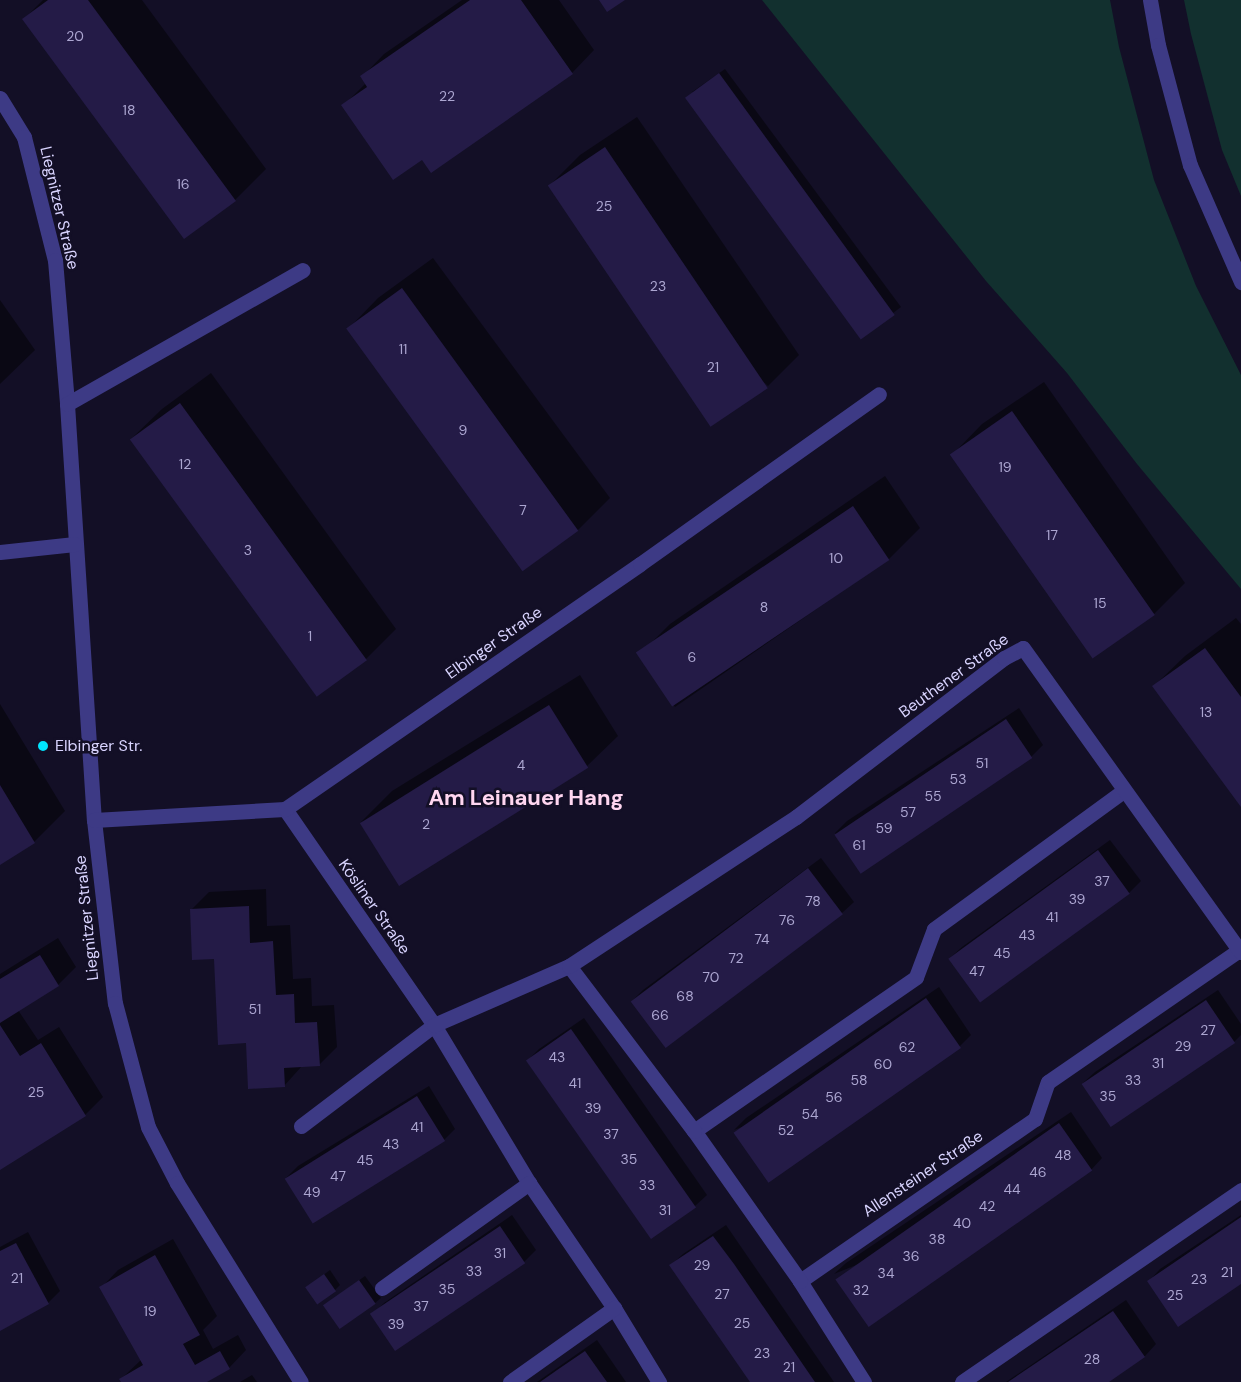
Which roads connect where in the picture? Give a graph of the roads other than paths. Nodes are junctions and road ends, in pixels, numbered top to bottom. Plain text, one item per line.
1 (1150, 0) edge
2 (0, 98) edge
3 (303, 270) dead end
4 (1241, 282) edge
5 (879, 394) dead end
6 (67, 404) junction
7 (75, 544) junction
8 (0, 552) edge
9 (1124, 791) junction
10 (285, 809) junction
11 (94, 820) junction
12 (1240, 951) edge
13 (569, 966) junction
14 (434, 1025) junction
15 (1048, 1082) joint
16 (301, 1126) dead end
17 (694, 1131) junction
18 (529, 1183) junction
19 (1241, 1190) edge
20 (800, 1281) junction
21 (382, 1287) dead end
22 (614, 1308) junction
23 (301, 1382) edge
24 (510, 1382) edge
25 (659, 1382) edge
26 (864, 1382) edge
27 (962, 1382) edge

1 - 4 street
2 - 6 street, Liegnitzer Straße
3 - 6 street
5 - 10 street, Elbinger Straße
6 - 7 street, Liegnitzer Straße
7 - 8 street
7 - 11 street, Liegnitzer Straße
9 - 12 street, Beuthener Straße
9 - 13 street, Beuthener Straße
9 - 17 street
10 - 11 street
10 - 14 street, Kösliner Straße
11 - 23 street, Liegnitzer Straße
12 - 15 street, Beuthener Straße
13 - 14 street
13 - 17 street
14 - 16 street
14 - 18 street, Kösliner Straße
15 - 20 street, Allensteiner Straße
17 - 20 street
18 - 21 street
18 - 22 street, Kösliner Straße
19 - 27 street
20 - 26 street
22 - 24 street
22 - 25 street, Kösliner Straße

